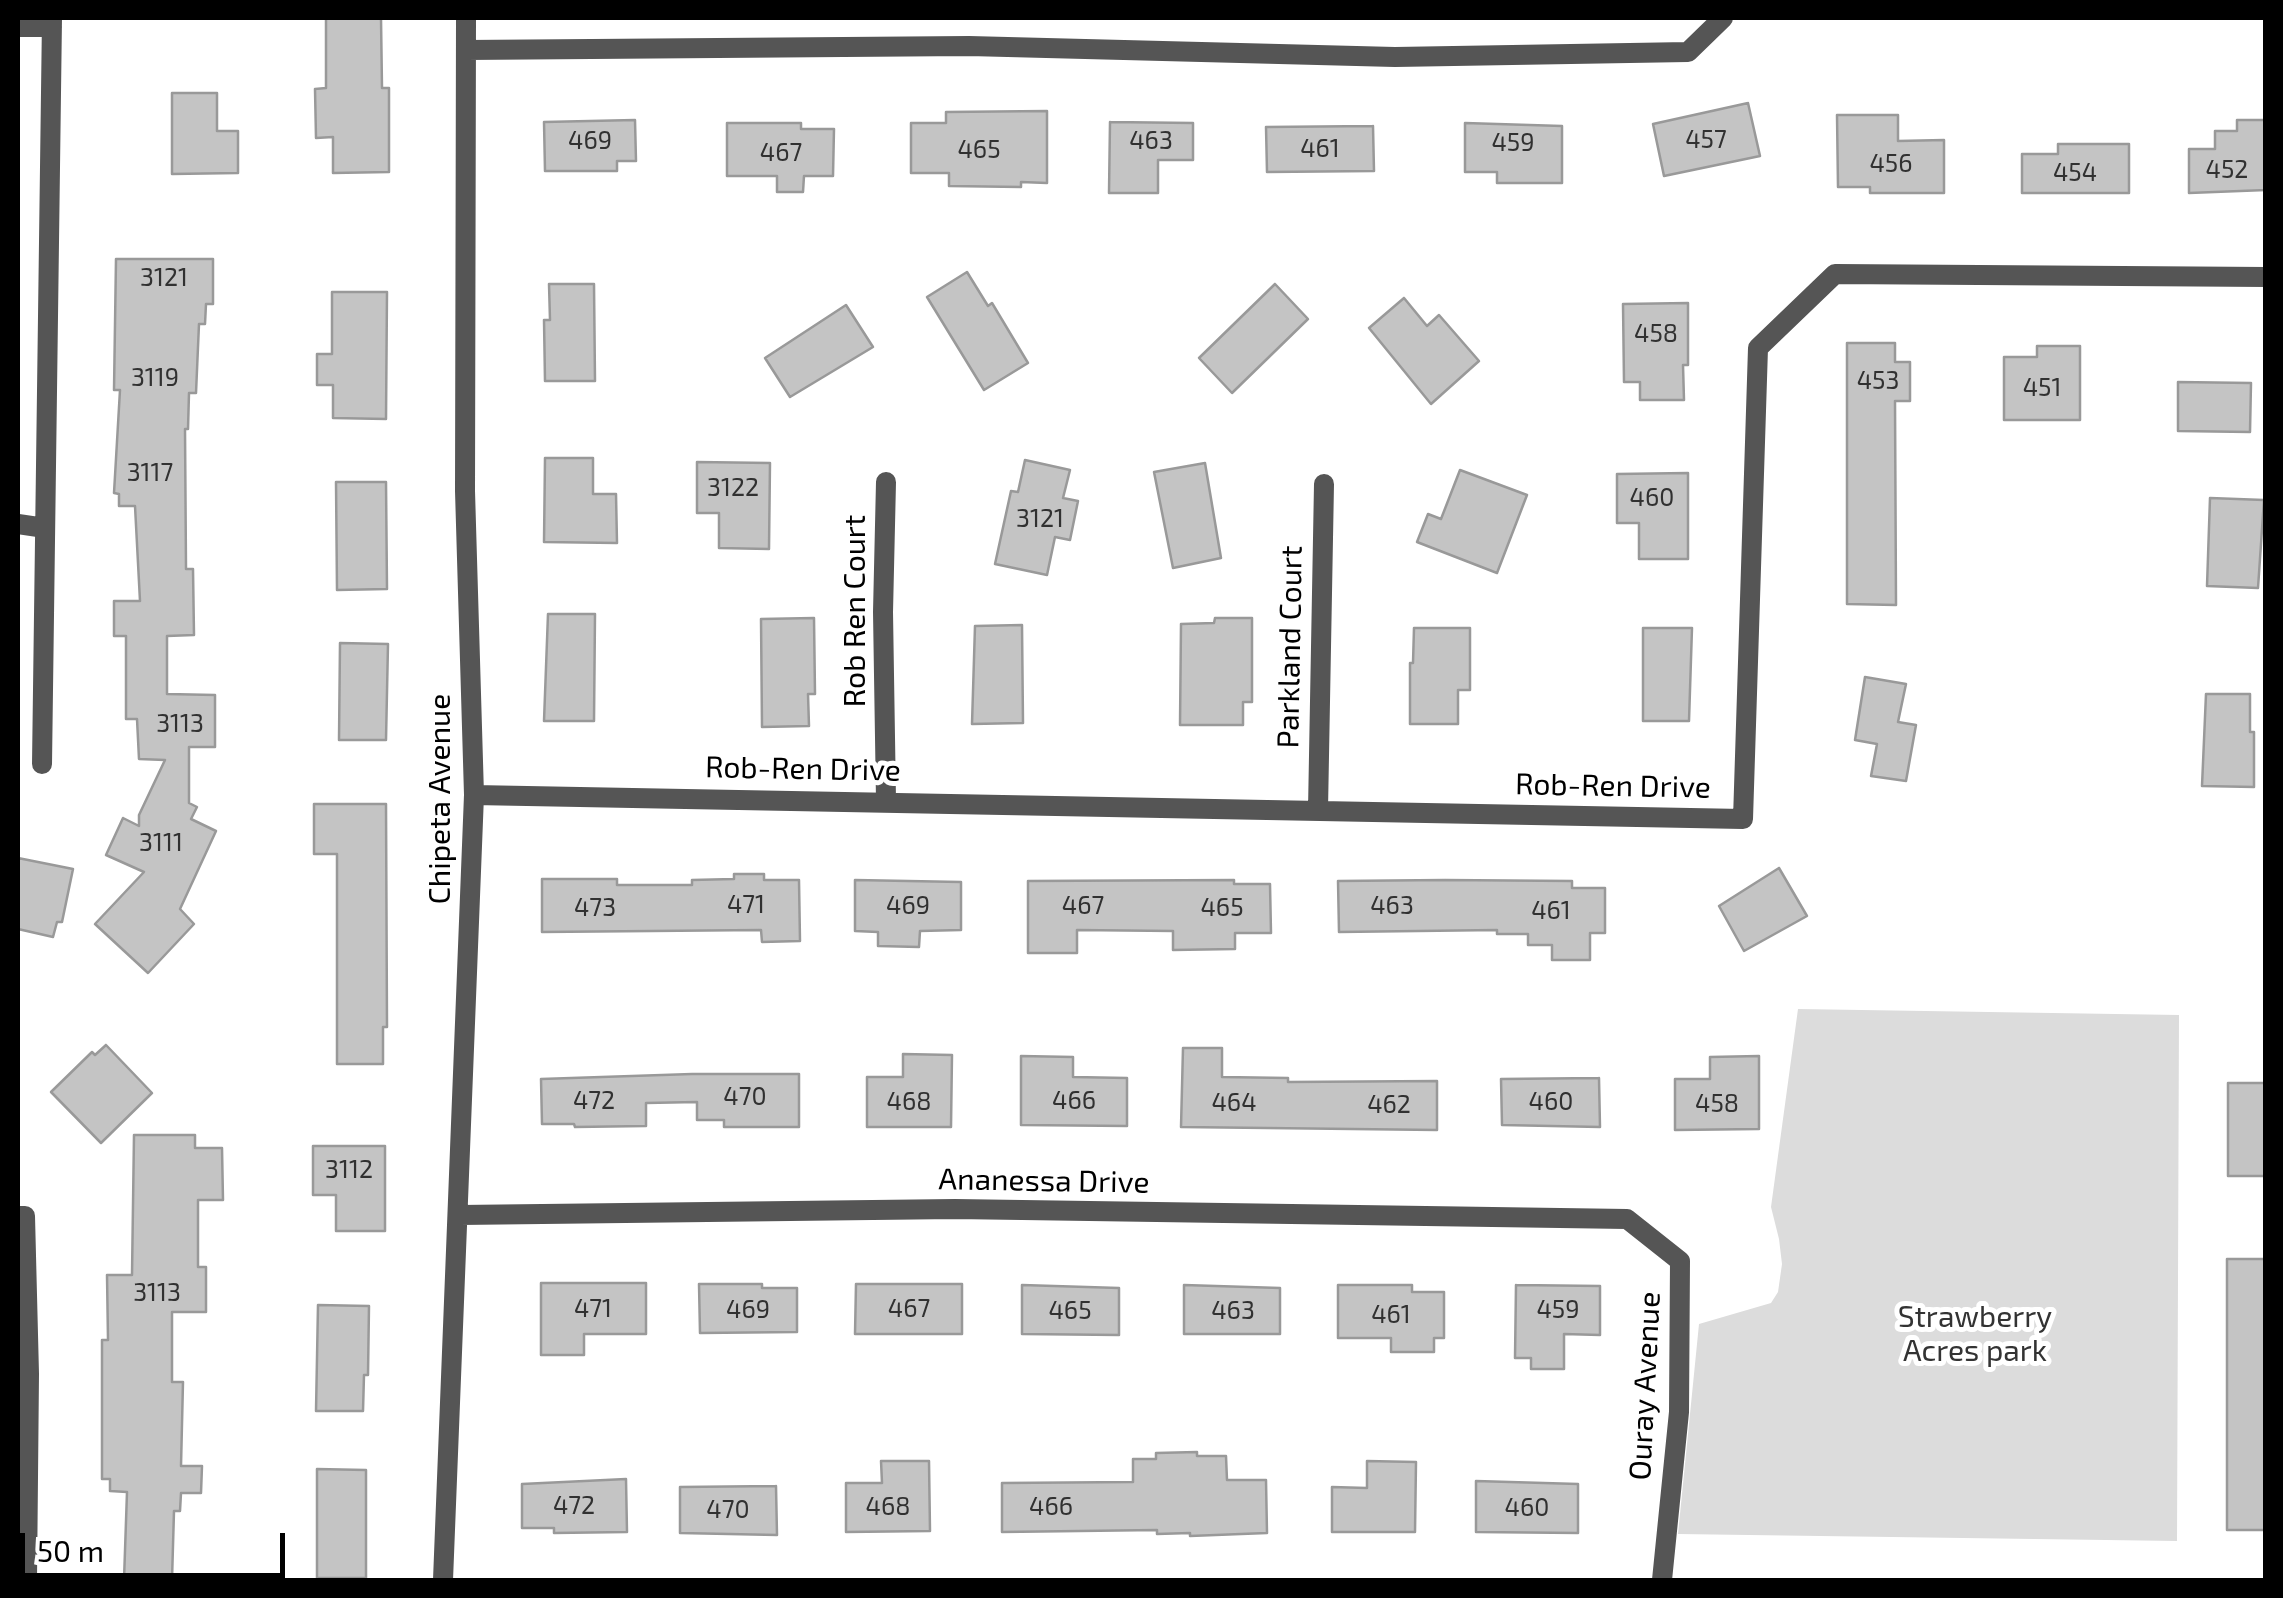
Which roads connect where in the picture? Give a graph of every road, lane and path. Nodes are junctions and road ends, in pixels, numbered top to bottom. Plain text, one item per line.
1 (466, 18) edge
2 (1723, 18) edge
3 (52, 22) edge
4 (18, 27) edge
5 (466, 50) junction
6 (2266, 277) edge
7 (886, 482) dead end
8 (1324, 484) dead end
9 (18, 524) edge
10 (44, 528) junction
11 (42, 764) dead end
12 (474, 795) junction
13 (886, 800) junction
14 (1318, 810) junction
15 (21, 1216) edge
16 (460, 1216) junction
17 (1628, 1219) joint
18 (27, 1580) edge
19 (443, 1580) edge
20 (1662, 1580) edge

1 - 5 street, Chipeta Avenue
2 - 5 street
3 - 4 street
3 - 10 street
5 - 12 street, Chipeta Avenue
6 - 14 street, Rob-Ren Drive
7 - 13 street, Rob Ren Court
8 - 14 street, Parkland Court
9 - 10 street
10 - 11 street
12 - 13 street, Rob-Ren Drive
12 - 16 street, Chipeta Avenue
13 - 14 street, Rob-Ren Drive
15 - 18 street
16 - 17 street, Ananessa Drive
16 - 19 street, Chipeta Avenue
17 - 20 street, Ouray Avenue

